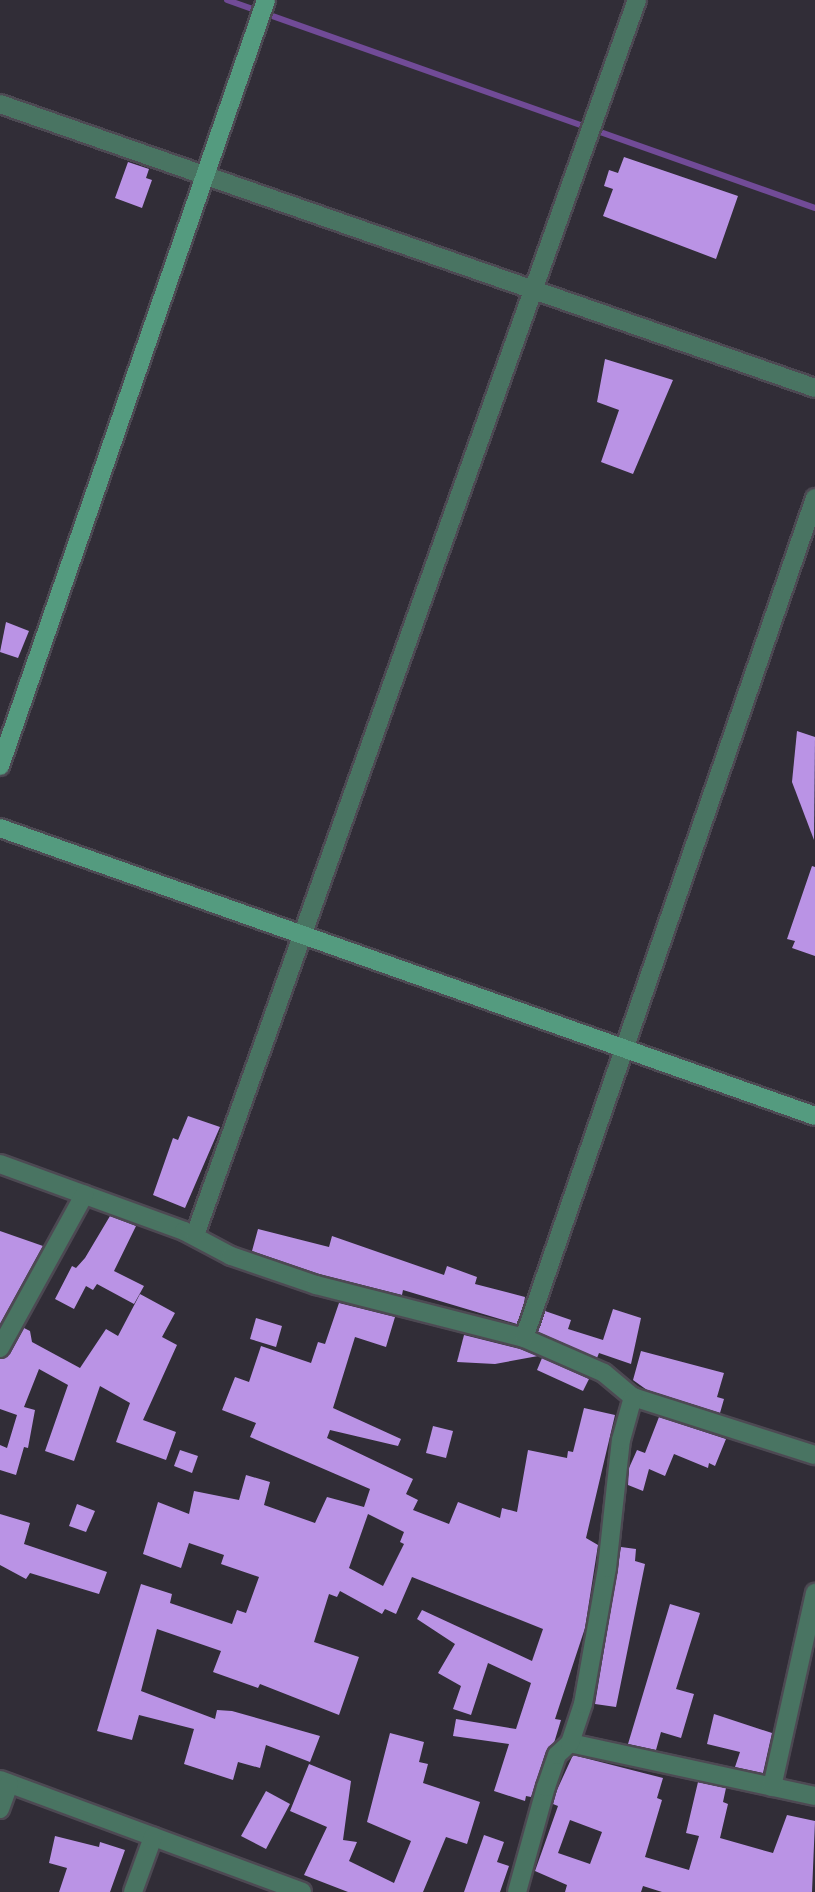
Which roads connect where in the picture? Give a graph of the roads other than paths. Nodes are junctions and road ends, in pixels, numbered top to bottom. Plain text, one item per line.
1 (266, 0) edge
2 (637, 0) edge
3 (0, 104) edge
4 (207, 178) junction
5 (532, 291) junction
6 (815, 388) edge
7 (815, 498) edge
8 (0, 766) edge
9 (0, 828) edge
10 (305, 934) junction
11 (626, 1049) junction
12 (815, 1116) edge
13 (0, 1164) edge
14 (84, 1195) junction
15 (195, 1235) junction
16 (524, 1338) junction
17 (0, 1348) edge
18 (633, 1397) junction
19 (815, 1455) edge
20 (815, 1593) edge
21 (570, 1743) junction
22 (5, 1782) edge
23 (772, 1787) junction
24 (815, 1796) edge
25 (0, 1809) edge
26 (153, 1837) junction
27 (133, 1892) edge
28 (302, 1892) edge
29 (517, 1892) edge

1 - 4 street
2 - 5 street
3 - 4 street
4 - 5 street
4 - 8 street
5 - 6 street
5 - 10 street
7 - 11 street
9 - 10 street
10 - 11 street
10 - 15 street
11 - 12 street
11 - 16 street
13 - 14 street
14 - 15 street
14 - 17 street
15 - 16 street
16 - 18 street
18 - 19 street
18 - 21 street
20 - 23 street
21 - 23 street
21 - 29 street
22 - 25 street
22 - 26 street
23 - 24 street
26 - 27 street
26 - 28 street

